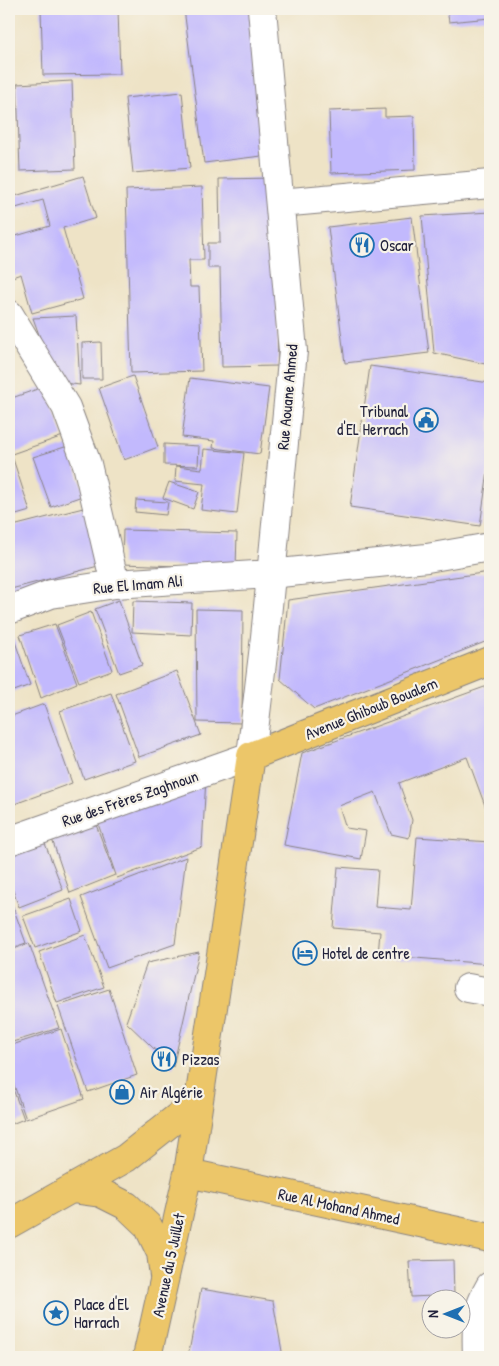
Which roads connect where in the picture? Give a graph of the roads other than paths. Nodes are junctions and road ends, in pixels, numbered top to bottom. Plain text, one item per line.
1 (262, 9) edge
2 (490, 184) edge
3 (280, 203) junction
4 (9, 314) edge
5 (490, 547) edge
6 (270, 574) junction
7 (115, 584) junction
8 (9, 610) edge
9 (490, 661) edge
10 (251, 756) junction
11 (9, 841) edge
12 (199, 1100) junction
13 (188, 1174) junction
14 (72, 1189) junction
15 (9, 1224) edge
16 (490, 1238) edge
17 (164, 1282) junction
18 (490, 1286) edge
19 (147, 1357) edge
20 (477, 1357) edge

1 - 3 street, Rue Aouane Ahmed
2 - 3 street
3 - 6 street, Rue Aouane Ahmed
4 - 7 street
5 - 6 street, Rue El Imam Ali
6 - 7 street, Rue El Imam Ali
6 - 10 street, Rue Aouane Ahmed
7 - 8 street, Rue El Imam Ali
9 - 10 main road, Avenue Ghiboub Boualem
10 - 11 street, Rue des Frères Zaghnoun
10 - 12 main road, Avenue du 5 Juillet
12 - 13 main road, Avenue du 5 Juillet
12 - 14 main road
13 - 16 main road, Rue Al Mohand Ahmed
13 - 17 main road, Avenue du 5 Juillet
14 - 15 main road
14 - 17 main road
17 - 19 main road, Avenue du 5 Juillet
18 - 20 street

